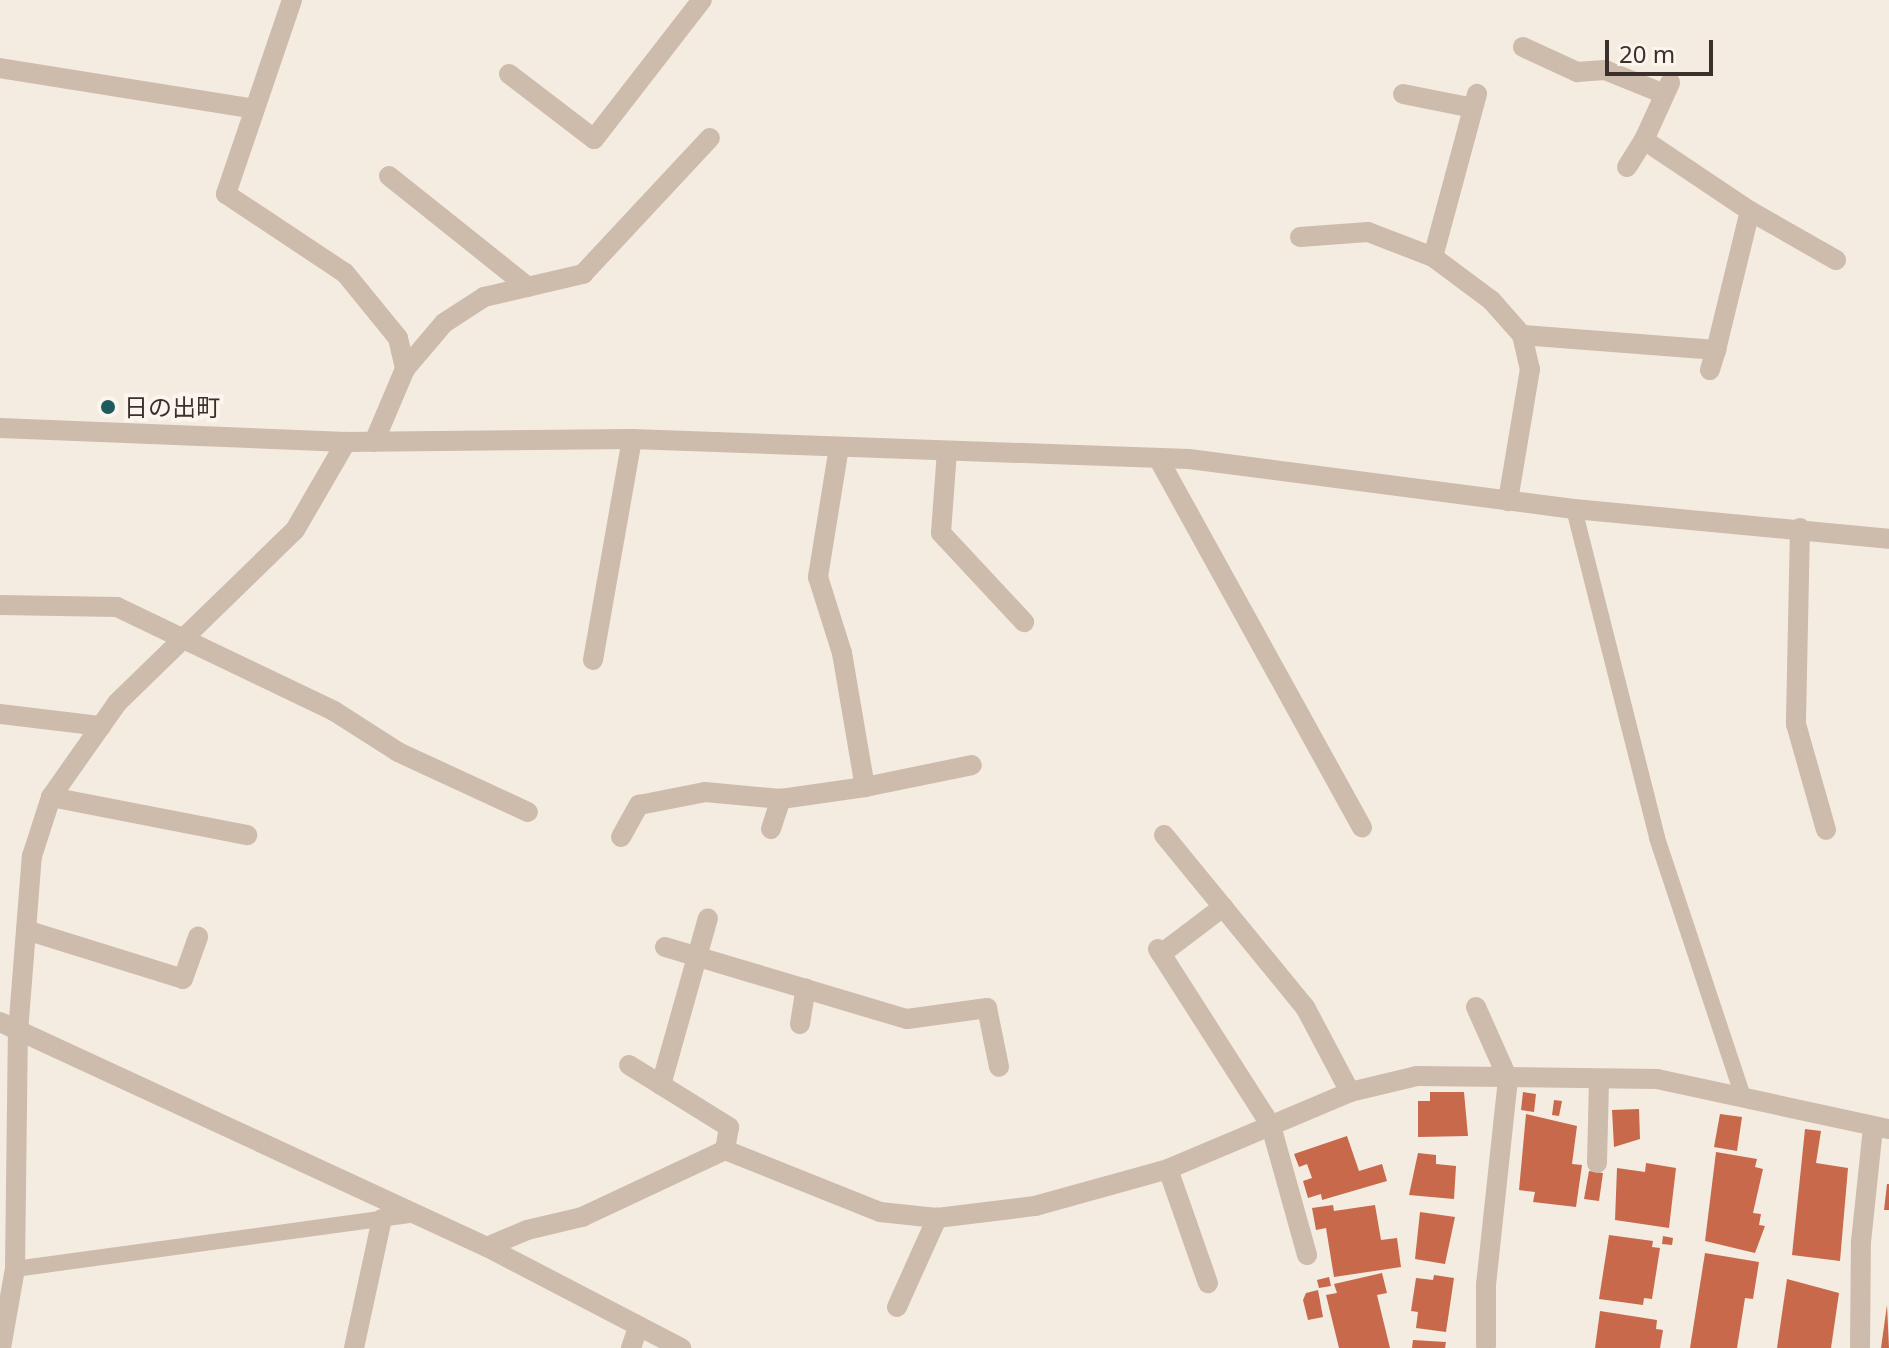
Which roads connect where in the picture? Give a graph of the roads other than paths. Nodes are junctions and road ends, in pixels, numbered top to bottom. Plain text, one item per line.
1 (292, 0) edge
2 (702, 0) edge
3 (1523, 47) dead end
4 (0, 68) edge
5 (509, 74) dead end
6 (1403, 94) dead end
7 (255, 109) junction
8 (710, 138) dead end
9 (1644, 140) junction
10 (1627, 167) dead end
11 (389, 176) dead end
12 (1750, 211) junction
13 (1300, 237) dead end
14 (1433, 257) junction
15 (1836, 260) dead end
16 (528, 287) junction
17 (1522, 335) junction
18 (405, 369) junction
19 (0, 428) edge
20 (632, 439) junction
21 (346, 442) junction
22 (374, 442) junction
23 (839, 447) junction
24 (947, 451) junction
25 (1158, 458) junction
26 (1508, 501) junction
27 (1574, 509) junction
28 (1800, 528) junction
29 (1889, 539) edge
30 (0, 605) edge
31 (1024, 622) dead end
32 (184, 637) junction
33 (593, 660) dead end
34 (0, 714) edge
35 (101, 726) junction
36 (972, 765) dead end
37 (865, 787) junction
38 (51, 797) junction
39 (781, 799) junction
40 (528, 812) dead end
41 (1362, 827) dead end
42 (771, 829) dead end
43 (1826, 830) dead end
44 (247, 835) dead end
45 (1164, 835) dead end
46 (621, 837) dead end
47 (1223, 907) junction
48 (708, 918) dead end
49 (26, 930) junction
50 (198, 937) dead end
51 (665, 947) dead end
52 (697, 955) junction
53 (806, 988) junction
54 (1476, 1007) dead end
55 (800, 1024) dead end
56 (9, 1027) edge
57 (629, 1065) dead end
58 (999, 1067) dead end
59 (1508, 1079) junction
60 (1599, 1079) junction
61 (661, 1085) junction
62 (1350, 1092) junction
63 (1744, 1099) junction
64 (1271, 1126) junction
65 (1881, 1129) edge
66 (725, 1150) junction
67 (1597, 1163) dead end
68 (1168, 1169) junction
69 (416, 1214) junction
70 (937, 1218) junction
71 (382, 1219) junction
72 (487, 1247) junction
73 (1307, 1255) dead end
74 (8, 1270) edge
75 (1208, 1283) dead end
76 (897, 1307) dead end
77 (638, 1328) junction
78 (1486, 1345) dead end
79 (1, 1348) edge
80 (354, 1348) edge
81 (631, 1348) edge
82 (681, 1348) edge
83 (1860, 1348) edge

1 - 7 street
2 - 5 street
3 - 9 street
4 - 7 street
6 - 14 street
7 - 18 street
8 - 16 street
9 - 10 street
9 - 12 street
11 - 16 street
12 - 15 street
12 - 17 street
13 - 14 street
14 - 17 street
16 - 18 street
17 - 26 street
18 - 22 street
19 - 21 street
20 - 22 street
20 - 23 street
20 - 33 street
21 - 22 street
21 - 32 street
23 - 24 street
23 - 37 street
24 - 25 street
24 - 31 street
25 - 26 street
25 - 41 street
26 - 27 street
27 - 28 street
27 - 63 lane
28 - 29 street
28 - 43 street
30 - 32 street
32 - 35 street
32 - 40 street
34 - 35 street
35 - 38 street
36 - 37 street
37 - 39 street
38 - 44 street
38 - 49 street
39 - 42 street
39 - 46 street
45 - 47 street
47 - 62 street
47 - 64 street
48 - 52 street
49 - 50 street
49 - 56 street
51 - 52 street
52 - 53 street
52 - 61 street
53 - 55 street
53 - 58 street
54 - 59 street
56 - 69 street
56 - 74 street
57 - 61 street
59 - 60 street
59 - 62 street
59 - 78 street
60 - 63 street
60 - 67 street
61 - 66 street
62 - 64 street
63 - 65 street
64 - 68 street
64 - 73 street
65 - 83 street
66 - 70 street
66 - 72 street
68 - 70 street
68 - 75 street
69 - 71 lane
69 - 72 street
70 - 76 street
71 - 74 lane
71 - 80 street
72 - 77 street
74 - 79 street
77 - 81 street
77 - 82 street

